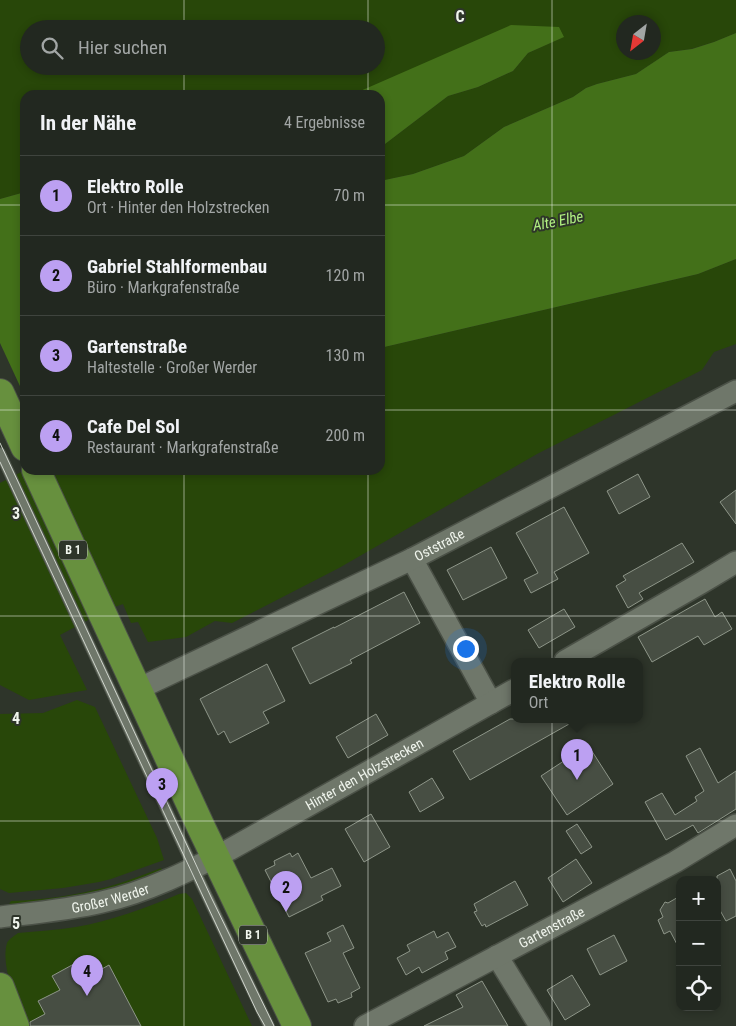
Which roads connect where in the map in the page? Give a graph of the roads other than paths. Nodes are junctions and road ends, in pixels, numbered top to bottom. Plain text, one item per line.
1 (736, 391) edge
2 (0, 393) edge
3 (20, 436) edge
4 (0, 453) edge
5 (38, 475) edge
6 (412, 559) junction
7 (736, 562) edge
8 (100, 636) junction
9 (570, 658) edge
10 (138, 689) junction
11 (511, 692) edge
12 (491, 703) junction
13 (736, 825) edge
14 (205, 863) junction
15 (0, 917) edge
16 (497, 956) junction
17 (0, 987) edge
18 (15, 1026) edge
19 (269, 1026) edge
20 (297, 1026) edge
21 (365, 1026) edge
22 (540, 1026) edge

1 - 6 street, Oststraße
2 - 3 main road
4 - 8 lane
5 - 8 main road, B 1
6 - 10 street, Oststraße
6 - 12 street
7 - 9 street
8 - 10 main road, B 1
8 - 14 lane
10 - 14 main road, B 1
11 - 12 street, Hinter den Holzstrecken
12 - 14 street, Hinter den Holzstrecken
13 - 16 street, Gartenstraße
14 - 15 street, Großer Werder
14 - 19 lane
14 - 20 main road, B 1
16 - 21 street, Gartenstraße
16 - 22 street
17 - 18 main road

